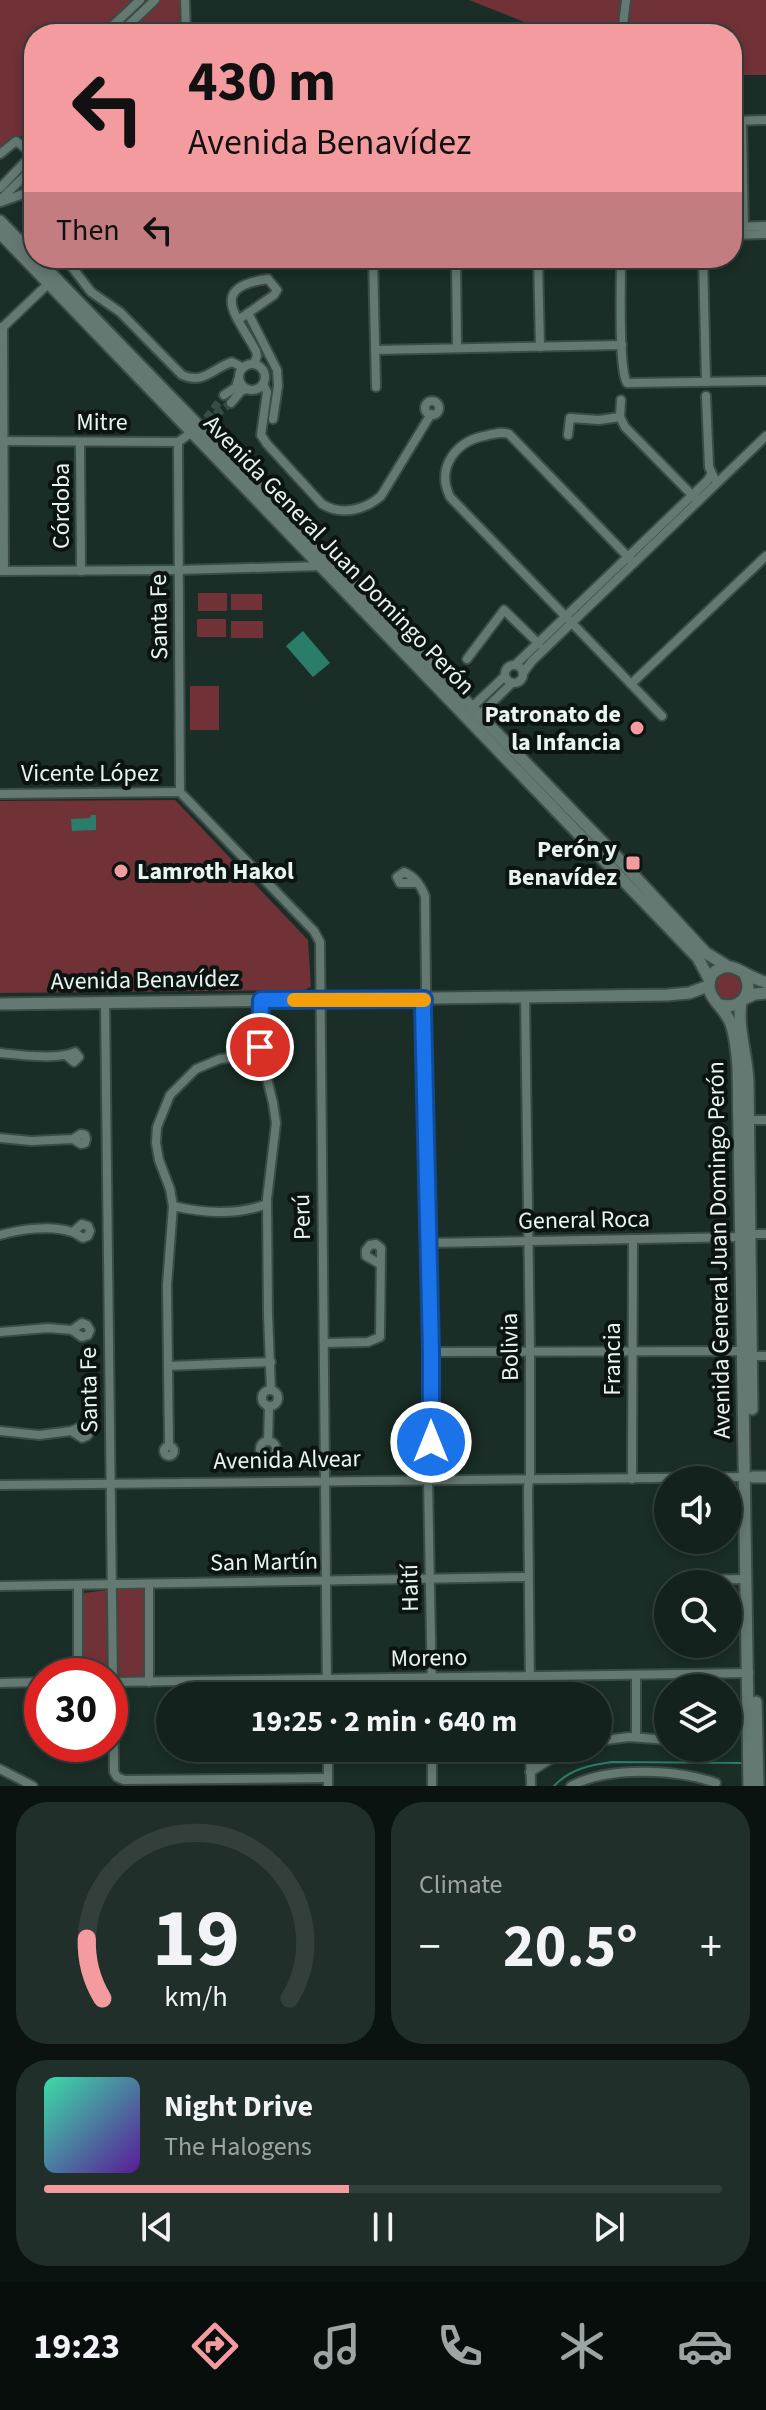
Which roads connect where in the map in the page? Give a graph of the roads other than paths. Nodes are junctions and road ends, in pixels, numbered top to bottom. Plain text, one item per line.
1 (140, 0) edge
2 (155, 0) edge
3 (185, 0) edge
4 (626, 0) edge
5 (115, 24) edge
6 (130, 24) edge
7 (186, 24) edge
8 (624, 24) edge
9 (766, 120) edge
10 (742, 121) edge
11 (24, 145) edge
12 (0, 154) edge
13 (24, 171) edge
14 (24, 174) edge
15 (0, 188) edge
16 (24, 194) edge
17 (742, 199) edge
18 (0, 202) edge
19 (0, 221) edge
20 (766, 226) edge
21 (744, 230) junction
22 (0, 233) edge
23 (766, 234) edge
24 (24, 246) edge
25 (24, 258) edge
26 (33, 268) edge
27 (45, 268) edge
28 (73, 268) edge
29 (373, 268) edge
30 (456, 268) edge
31 (538, 268) edge
32 (621, 268) edge
33 (703, 268) edge
34 (48, 284) junction
35 (248, 313) junction
36 (238, 320) junction
37 (2, 327) edge
38 (622, 345) junction
39 (457, 346) junction
40 (540, 347) junction
41 (375, 350) junction
42 (254, 364) junction
43 (242, 367) junction
44 (277, 370) junction
45 (264, 371) junction
46 (239, 379) junction
47 (766, 381) edge
48 (706, 382) junction
49 (263, 384) junction
50 (376, 387) dead end
51 (246, 389) junction
52 (224, 395) tunnel mouth
53 (706, 396) dead end
54 (621, 400) dead end
55 (231, 403) tunnel mouth
56 (431, 414) dead end
57 (620, 417) junction
58 (273, 419) dead end
59 (195, 430) junction
60 (568, 435) dead end
61 (766, 436) edge
62 (2, 441) edge
63 (80, 442) junction
64 (178, 442) junction
65 (714, 478) junction
66 (695, 499) junction
67 (766, 556) edge
68 (632, 560) junction
69 (325, 565) junction
70 (178, 570) junction
71 (2, 571) edge
72 (81, 571) junction
73 (569, 620) junction
74 (539, 644) junction
75 (467, 659) dead end
76 (515, 665) junction
77 (523, 673) junction
78 (508, 680) junction
79 (631, 684) junction
80 (474, 712) junction
81 (662, 716) dead end
82 (180, 792) junction
83 (0, 794) edge
84 (418, 883) dead end
85 (727, 966) junction
86 (745, 975) junction
87 (766, 982) edge
88 (708, 983) junction
89 (766, 993) edge
90 (674, 995) junction
91 (525, 997) junction
92 (319, 999) junction
93 (424, 999) junction
94 (263, 1000) junction
95 (105, 1001) junction
96 (742, 1001) junction
97 (0, 1004) edge
98 (718, 1004) junction
99 (261, 1050) junction
100 (0, 1053) edge
101 (67, 1056) dead end
102 (263, 1062) junction
103 (748, 1120) junction
104 (766, 1120) edge
105 (0, 1138) edge
106 (73, 1139) dead end
107 (267, 1204) junction
108 (173, 1206) junction
109 (73, 1232) dead end
110 (766, 1234) edge
111 (0, 1235) edge
112 (745, 1235) junction
113 (633, 1239) junction
114 (528, 1241) junction
115 (429, 1243) junction
116 (380, 1264) dead end
117 (72, 1330) dead end
118 (0, 1332) edge
119 (325, 1343) junction
120 (431, 1352) junction
121 (530, 1352) junction
122 (632, 1352) junction
123 (747, 1354) junction
124 (766, 1356) edge
125 (271, 1362) junction
126 (168, 1366) junction
127 (0, 1431) edge
128 (71, 1431) dead end
129 (268, 1441) dead end
130 (431, 1442) dead end
131 (169, 1446) dead end
132 (749, 1477) junction
133 (766, 1477) edge
134 (529, 1479) junction
135 (632, 1479) junction
136 (428, 1480) junction
137 (324, 1481) junction
138 (111, 1483) junction
139 (0, 1485) edge
140 (528, 1577) junction
141 (430, 1579) junction
142 (742, 1579) edge
143 (747, 1579) junction
144 (326, 1581) junction
145 (113, 1584) junction
146 (149, 1584) junction
147 (78, 1585) junction
148 (0, 1586) edge
149 (78, 1658) edge
150 (112, 1658) edge
151 (749, 1673) junction
152 (636, 1675) junction
153 (529, 1677) junction
154 (327, 1679) junction
155 (432, 1679) junction
156 (24, 1682) edge
157 (128, 1682) edge
158 (149, 1682) junction
159 (529, 1682) edge
160 (0, 1683) edge
161 (636, 1737) junction
162 (654, 1739) edge
163 (612, 1740) edge
164 (753, 1750) junction
165 (114, 1762) edge
166 (432, 1762) edge
167 (530, 1762) edge
168 (546, 1762) edge
169 (0, 1769) edge
170 (530, 1772) junction
171 (638, 1773) junction
172 (753, 1780) edge
173 (328, 1782) edge
174 (716, 1783) dead end
175 (33, 1786) edge
176 (432, 1786) edge
177 (531, 1786) edge
178 (571, 1786) edge
179 (638, 1786) edge

1 - 5 street
2 - 6 street
3 - 7 street
4 - 8 street
9 - 10 street
11 - 12 street
13 - 15 street
14 - 18 street
16 - 18 street
17 - 21 street
19 - 24 main road, Avenida General Juan Domingo Perón
20 - 21 street
21 - 23 street
22 - 25 main road, Avenida General Juan Domingo Perón
26 - 34 main road, Avenida General Juan Domingo Perón
27 - 59 main road, Avenida General Juan Domingo Perón
28 - 43 street
29 - 41 street
30 - 39 street
31 - 40 street
32 - 38 street
33 - 48 street
34 - 37 street
34 - 59 main road, Avenida General Juan Domingo Perón
35 - 36 street
35 - 36 street
35 - 44 street
36 - 42 street
37 - 62 street
38 - 40 street
38 - 48 street
39 - 40 street
39 - 41 street
41 - 50 street
42 - 43 street
42 - 45 street
43 - 46 street
44 - 45 street
44 - 58 street
45 - 49 street
46 - 51 street
46 - 52 street
47 - 48 street
49 - 51 street
49 - 56 street
51 - 55 street
53 - 65 street
54 - 57 street
57 - 60 street
57 - 66 street
59 - 64 street
59 - 69 main road, Avenida General Juan Domingo Perón
61 - 65 street
62 - 63 street, Mitre
62 - 71 street
63 - 64 street, Mitre
63 - 72 street, Córdoba
64 - 70 street, Santa Fe
65 - 66 street
66 - 68 street
67 - 79 street
68 - 73 street
68 - 73 street
69 - 70 street
69 - 80 main road, Avenida General Juan Domingo Perón
69 - 88 main road, Avenida General Juan Domingo Perón
70 - 72 street
70 - 82 street, Santa Fe
71 - 72 street
73 - 74 street
73 - 77 street
73 - 79 street
74 - 75 street
74 - 76 street
76 - 77 street
76 - 78 street
77 - 78 street
78 - 80 street
79 - 81 street
80 - 85 main road, Avenida General Juan Domingo Perón
82 - 83 street, Vicente López
82 - 92 street, Perú
84 - 93 street
85 - 86 main road
85 - 88 main road
86 - 87 main road
86 - 96 main road
88 - 90 main road, Avenida Benavídez
88 - 98 main road
89 - 96 main road
90 - 91 main road, Avenida Benavídez
90 - 98 main road, Avenida Benavídez
91 - 93 main road, Avenida Benavídez
91 - 114 street, Bolivia
92 - 93 main road, Avenida Benavídez
92 - 94 main road, Avenida Benavídez
92 - 119 street, Perú
93 - 115 street
94 - 95 main road, Avenida Benavídez
94 - 99 street
95 - 97 main road, Avenida Benavídez
95 - 138 street, Santa Fe
96 - 98 main road
96 - 103 main road, Avenida General Juan Domingo Perón
98 - 112 main road, Avenida General Juan Domingo Perón
99 - 102 street
99 - 102 street
99 - 108 street
100 - 101 street
102 - 107 street
103 - 104 street
103 - 112 main road, Avenida General Juan Domingo Perón
105 - 106 street
107 - 108 street
107 - 125 street
108 - 126 street
109 - 111 street
110 - 112 street, General Roca
112 - 113 street, General Roca
112 - 123 main road, Avenida General Juan Domingo Perón
113 - 114 street, General Roca
113 - 122 street, Francia
114 - 115 street, General Roca
114 - 121 street, Bolivia
115 - 120 street
116 - 119 street
117 - 118 street
119 - 137 street, Perú
120 - 121 street
120 - 130 street
121 - 122 street
121 - 134 street, Bolivia
122 - 123 street
122 - 135 street, Francia
123 - 124 street
123 - 132 main road, Avenida General Juan Domingo Perón
125 - 126 street
125 - 129 street
126 - 131 street
127 - 128 street
132 - 133 main road, Avenida Alvear
132 - 135 street, Avenida Alvear
132 - 143 main road, Avenida General Juan Domingo Perón
132 - 164 main road, Avenida General Juan Domingo Perón
134 - 135 street, Avenida Alvear
134 - 136 street, Avenida Alvear
134 - 140 street, Bolivia
136 - 137 street, Avenida Alvear
136 - 141 street, Haití
137 - 138 street, Avenida Alvear
137 - 144 street, Perú
138 - 139 street, Avenida Alvear
138 - 145 street, Santa Fe
140 - 141 street, San Martín
140 - 153 street, Bolivia
141 - 144 street, San Martín
141 - 155 street, Haití
142 - 143 street
143 - 151 main road, Avenida General Juan Domingo Perón
144 - 146 street, San Martín
144 - 154 street, Perú
145 - 146 street, San Martín
145 - 147 street, San Martín
145 - 150 street, Santa Fe
146 - 158 street
147 - 148 street, San Martín
147 - 149 street
151 - 152 street, Moreno
151 - 164 main road, Avenida General Juan Domingo Perón
152 - 153 street, Moreno
152 - 161 street
153 - 155 street, Moreno
153 - 159 street, Bolivia
154 - 155 street, Moreno
154 - 158 street, Moreno
156 - 160 street
157 - 158 street, Moreno
161 - 162 street
161 - 163 street
164 - 172 main road, Avenida General Juan Domingo Perón
165 - 173 street, Santa Fe
166 - 176 street
167 - 170 street
168 - 170 street
169 - 175 street
170 - 177 street
171 - 174 street
171 - 178 street
171 - 179 street

